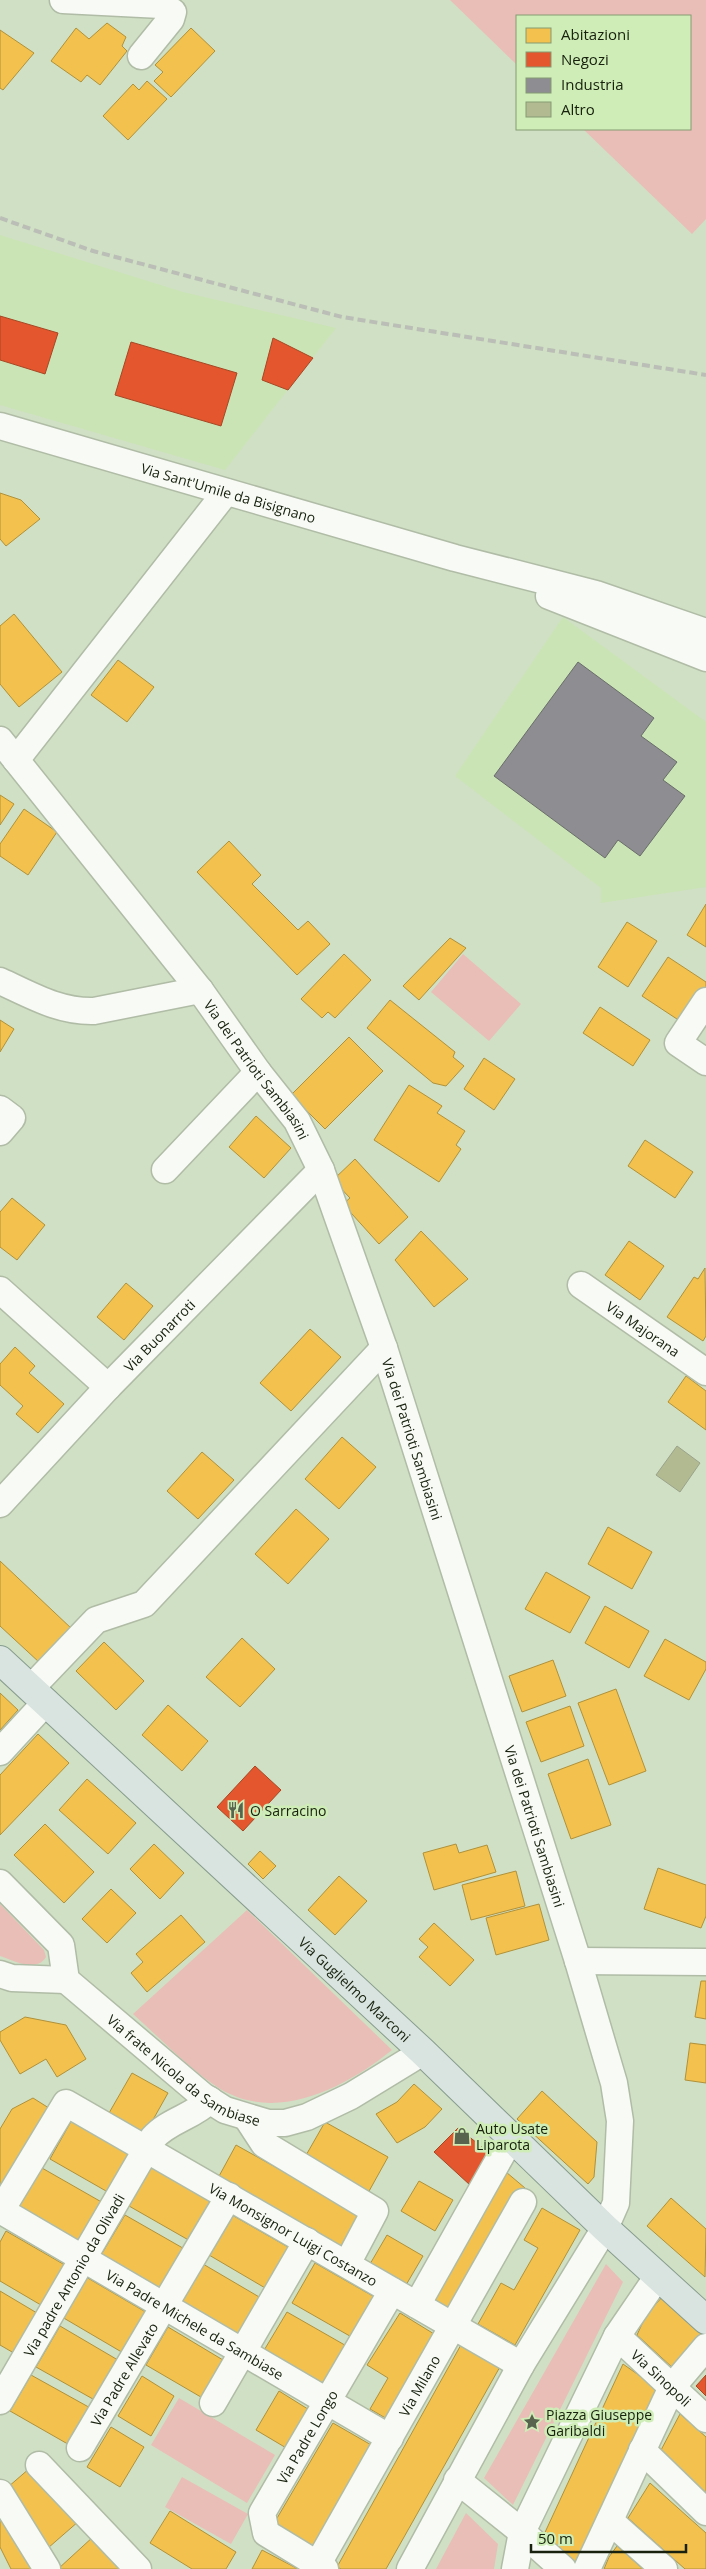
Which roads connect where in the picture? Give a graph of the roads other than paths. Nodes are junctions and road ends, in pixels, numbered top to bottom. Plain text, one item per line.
1 (63, 0) edge
2 (141, 56) dead end
3 (0, 426) edge
4 (226, 492) junction
5 (455, 558) junction
6 (706, 632) edge
7 (706, 658) edge
8 (8, 750) edge
9 (0, 981) edge
10 (200, 990) junction
11 (706, 1001) edge
12 (706, 1062) edge
13 (258, 1072) junction
14 (0, 1109) edge
15 (0, 1132) edge
16 (165, 1170) dead end
17 (321, 1170) junction
18 (581, 1285) dead end
19 (0, 1290) edge
20 (384, 1348) junction
21 (706, 1372) edge
22 (108, 1387) junction
23 (0, 1504) edge
24 (0, 1660) edge
25 (38, 1695) junction
26 (0, 1752) edge
27 (0, 1883) edge
28 (578, 1961) junction
29 (706, 1962) edge
30 (4, 1980) edge
31 (66, 1980) junction
32 (423, 2052) junction
33 (210, 2100) junction
34 (247, 2118) junction
35 (511, 2138) junction
36 (147, 2149) junction
37 (229, 2196) junction
38 (523, 2202) dead end
39 (0, 2211) edge
40 (605, 2228) junction
41 (307, 2241) junction
42 (83, 2258) junction
43 (347, 2264) junction
44 (658, 2276) junction
45 (392, 2290) junction
46 (417, 2305) junction
47 (164, 2306) junction
48 (703, 2311) edge
49 (454, 2326) junction
50 (617, 2336) junction
51 (706, 2347) edge
52 (243, 2352) junction
53 (521, 2365) junction
54 (672, 2387) junction
55 (0, 2401) edge
56 (328, 2402) junction
57 (213, 2403) dead end
58 (706, 2419) edge
59 (390, 2438) junction
60 (80, 2448) dead end
61 (642, 2450) junction
62 (39, 2465) dead end
63 (457, 2480) junction
64 (0, 2493) edge
65 (706, 2512) edge
66 (610, 2521) junction
67 (522, 2532) junction
68 (319, 2568) edge
69 (47, 2569) edge
70 (138, 2569) edge
71 (410, 2569) edge
72 (515, 2569) edge
73 (563, 2569) edge
74 (588, 2569) edge
75 (664, 2569) edge

1 - 2 street
3 - 4 street, Via Sant'Umile da Bisignano
4 - 5 street, Via Sant'Umile da Bisignano
4 - 8 street
5 - 6 street, Via Sant'Umile da Bisignano
5 - 7 street, Via Sant'Umile da Bisignano
8 - 10 street, Via dei Patrioti Sambiasini
9 - 10 street
10 - 13 street, Via dei Patrioti Sambiasini
11 - 12 street
13 - 16 street
13 - 17 street, Via dei Patrioti Sambiasini
14 - 15 street
17 - 20 street, Via dei Patrioti Sambiasini
17 - 22 street, Via Buonarroti
18 - 21 street, Via Majorana
19 - 22 street
20 - 25 street
20 - 28 street, Via dei Patrioti Sambiasini
22 - 23 street, Via Buonarroti
24 - 25 main road, Via Guglielmo Marconi
25 - 26 street
25 - 32 main road, Via Guglielmo Marconi
27 - 31 street
28 - 29 street
28 - 40 street, Via dei Patrioti Sambiasini
30 - 31 street
31 - 33 street, Via frate Nicola da Sambiase
32 - 34 street, Via frate Nicola da Sambiase
32 - 35 main road, Via Guglielmo Marconi
33 - 34 street, Via frate Nicola da Sambiase
33 - 36 street, Via padre Antonio da Olivadi
34 - 43 street
35 - 40 main road, Via Guglielmo Marconi
35 - 46 street
36 - 37 street, Via Monsignor Luigi Costanzo
36 - 39 street, Via Monsignor Luigi Costanzo
36 - 42 street, Via padre Antonio da Olivadi
37 - 41 street, Via Monsignor Luigi Costanzo
37 - 47 street, Via Padre Allevato
38 - 49 street, Via Milano
39 - 42 street, Via Padre Michele da Sambiase
40 - 44 main road, Via Guglielmo Marconi
40 - 53 street, Via dei Patrioti Sambiasini
41 - 43 street, Via Monsignor Luigi Costanzo
41 - 52 street
42 - 47 street, Via Padre Michele da Sambiase
42 - 55 street, Via padre Antonio da Olivadi
43 - 45 street, Via Monsignor Luigi Costanzo
44 - 48 main road, Via Guglielmo Marconi
44 - 50 street
45 - 46 street, Via Monsignor Luigi Costanzo
45 - 56 street, Via Padre Longo
46 - 49 street, Via Monsignor Luigi Costanzo
47 - 52 street, Via Padre Michele da Sambiase
47 - 60 street, Via Padre Allevato
49 - 53 street, Via Monsignor Luigi Costanzo
49 - 59 street, Via Milano
50 - 54 street, Via Sinopoli
50 - 67 street
51 - 54 street
52 - 56 street, Via Padre Michele da Sambiase
52 - 57 street
53 - 63 street, Via dei Patrioti Sambiasini
54 - 58 street, Via Sinopoli
54 - 61 street
56 - 59 street, Via Padre Michele da Sambiase
56 - 68 street, Via Padre Longo
59 - 68 street, Via Milano
61 - 65 street
61 - 66 street
62 - 70 street
63 - 67 street
63 - 71 street, Via dei Patrioti Sambiasini
64 - 69 street
66 - 74 street
66 - 75 street
67 - 72 street
67 - 73 street

